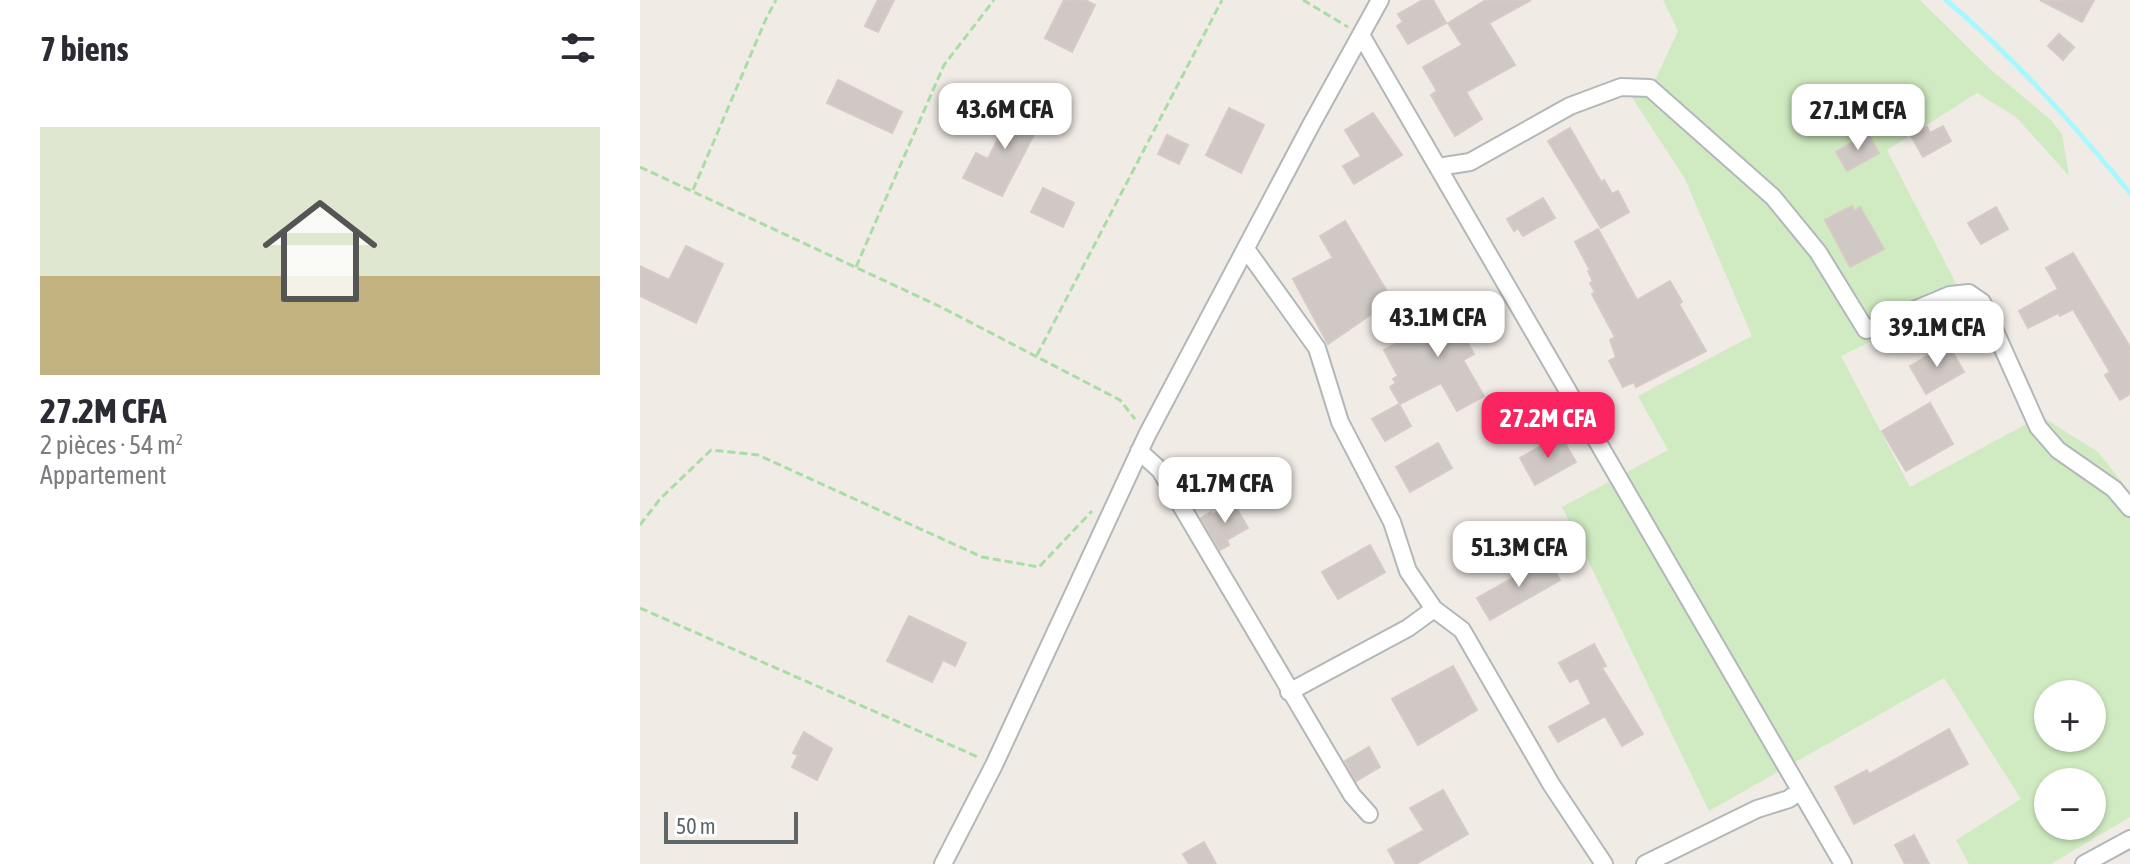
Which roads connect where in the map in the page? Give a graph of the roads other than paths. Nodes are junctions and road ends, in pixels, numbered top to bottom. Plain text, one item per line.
1 (1380, 0) edge
2 (1361, 35) junction
3 (1438, 167) junction
4 (1246, 249) junction
5 (1139, 451) junction
6 (2130, 508) edge
7 (1434, 609) junction
8 (1289, 692) junction
9 (1800, 790) junction
10 (1369, 814) dead end
11 (2130, 839) edge
12 (943, 864) edge
13 (1604, 864) edge
14 (1645, 864) edge
15 (1843, 864) edge
16 (2084, 864) edge

1 - 2 street
2 - 3 street
2 - 4 street
3 - 6 street
3 - 9 street
4 - 5 street
4 - 7 street
5 - 8 street
5 - 12 street
7 - 8 street
7 - 13 street
8 - 10 street
9 - 14 street
9 - 15 street
11 - 16 street

